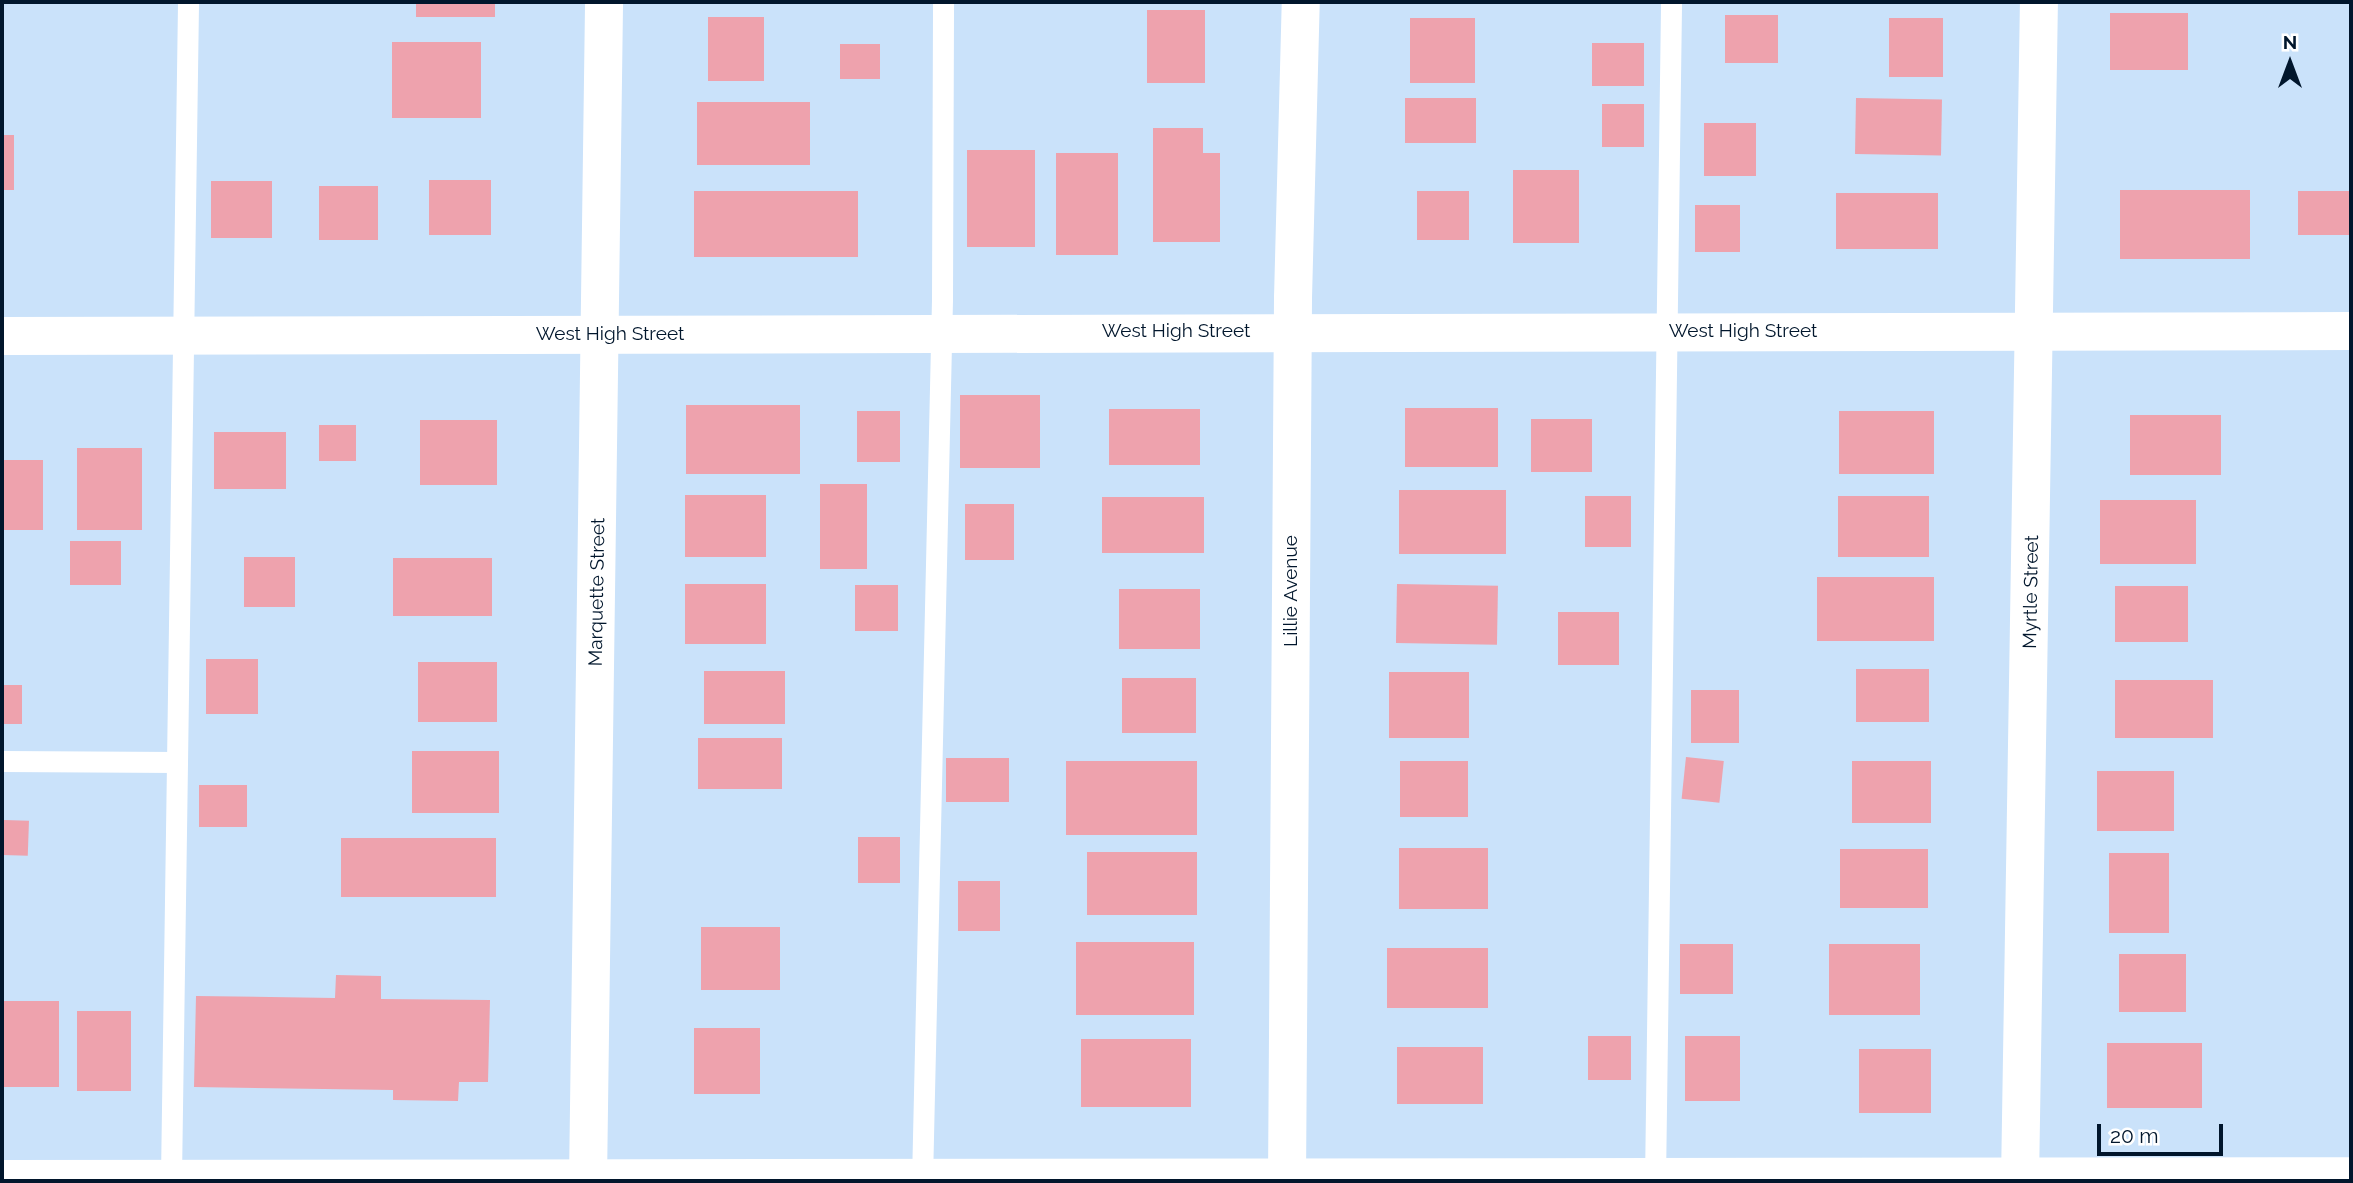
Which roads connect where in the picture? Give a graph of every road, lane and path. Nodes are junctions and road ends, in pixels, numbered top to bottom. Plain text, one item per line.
1 (188, 2) edge
2 (604, 2) edge
3 (943, 2) edge
4 (1301, 2) edge
5 (1671, 2) edge
6 (2039, 2) edge
7 (942, 331) junction
8 (1293, 331) junction
9 (1667, 331) junction
10 (2036, 331) junction
11 (2351, 331) edge
12 (601, 334) junction
13 (2, 336) edge
14 (183, 336) junction
15 (2, 761) edge
16 (177, 762) junction
17 (2351, 1176) edge
18 (171, 1177) junction
19 (2020, 1178) edge
20 (2, 1179) edge
21 (588, 1180) edge
22 (1287, 1180) edge
23 (1655, 1180) edge
24 (922, 1181) edge

1 - 14 lane
2 - 12 street, Marquette Street
3 - 7 lane
4 - 8 street, Lillie Avenue
5 - 9 lane
6 - 10 street, Myrtle Street
7 - 8 street, West High Street
7 - 12 street, West High Street
7 - 24 lane
8 - 9 street, West High Street
8 - 22 street, Lillie Avenue
9 - 10 street, West High Street
9 - 23 lane
10 - 11 street, West High Street
10 - 19 street, Myrtle Street
12 - 14 street, West High Street
12 - 21 street, Marquette Street
13 - 14 street, West High Street
14 - 16 lane
15 - 16 lane
16 - 18 lane
17 - 19 street
18 - 20 street
18 - 21 street
19 - 23 street
21 - 24 street
22 - 23 street
22 - 24 street

